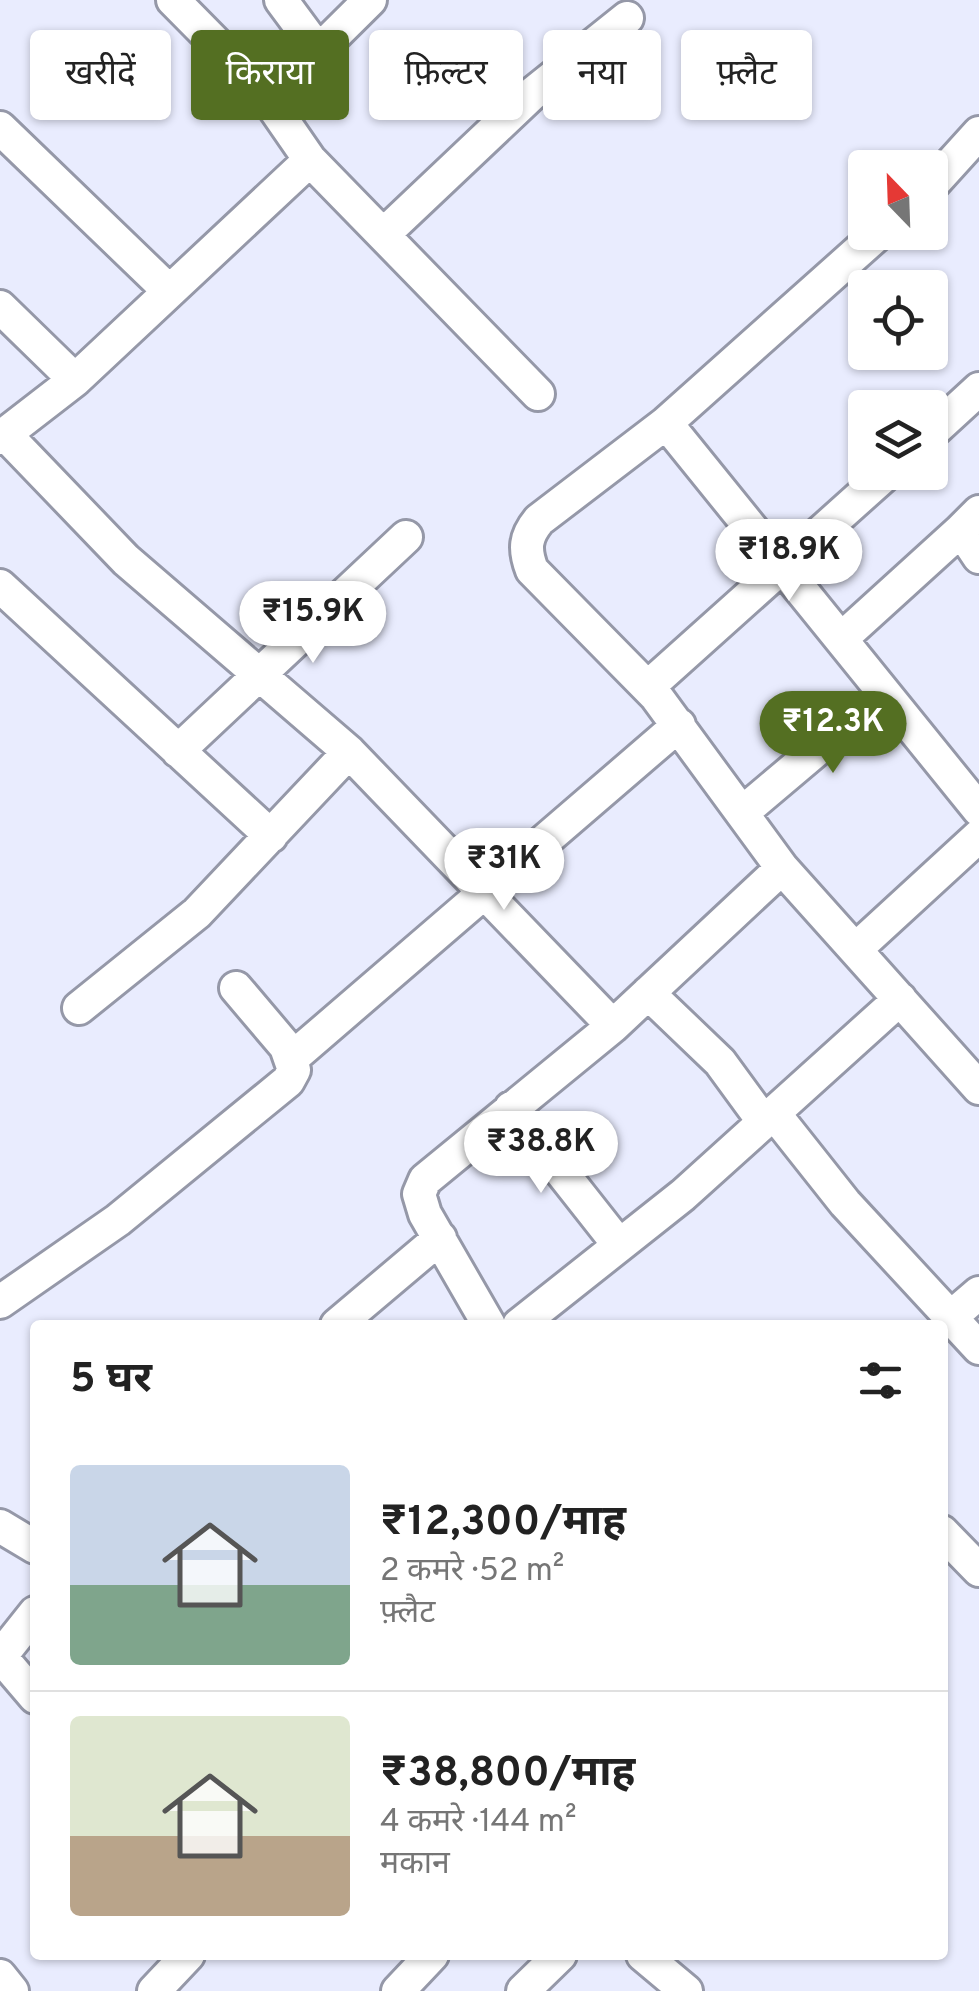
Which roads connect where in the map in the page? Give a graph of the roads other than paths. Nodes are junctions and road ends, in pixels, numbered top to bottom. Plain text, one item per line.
1 (173, 0) edge
2 (281, 0) edge
3 (370, 0) edge
4 (627, 18) dead end
5 (202, 30) edge
6 (303, 30) edge
7 (339, 30) edge
8 (283, 120) edge
9 (0, 128) edge
10 (979, 133) edge
11 (310, 160) junction
12 (948, 167) edge
13 (384, 235) junction
14 (860, 250) edge
15 (168, 290) junction
16 (0, 308) edge
17 (75, 380) junction
18 (979, 390) edge
19 (538, 394) dead end
20 (948, 418) edge
21 (666, 424) junction
22 (2, 436) edge
23 (868, 490) edge
24 (973, 533) edge
25 (406, 537) dead end
26 (784, 567) junction
27 (0, 586) edge
28 (840, 639) junction
29 (259, 672) junction
30 (648, 687) junction
31 (884, 693) junction
32 (680, 724) junction
33 (178, 750) junction
34 (349, 752) junction
35 (979, 810) edge
36 (742, 812) junction
37 (271, 836) junction
38 (979, 836) edge
39 (782, 868) junction
40 (481, 892) junction
41 (856, 949) junction
42 (236, 988) dead end
43 (648, 993) junction
44 (900, 999) junction
45 (79, 1008) dead end
46 (613, 1026) junction
47 (291, 1059) junction
48 (979, 1088) edge
49 (511, 1108) junction
50 (772, 1118) junction
51 (440, 1238) junction
52 (620, 1245) junction
53 (979, 1292) edge
54 (0, 1302) edge
55 (950, 1317) junction
56 (343, 1320) edge
57 (486, 1320) edge
58 (524, 1320) edge
59 (979, 1348) edge
60 (0, 1526) edge
61 (948, 1538) edge
62 (30, 1544) edge
63 (979, 1570) edge
64 (30, 1619) edge
65 (0, 1657) edge
66 (30, 1692) edge
67 (183, 1960) edge
68 (427, 1960) edge
69 (555, 1960) edge
70 (649, 1960) edge
71 (0, 1976) edge
72 (12, 1991) edge
73 (154, 1991) edge
74 (398, 1991) edge
75 (523, 1991) edge
76 (686, 1991) edge

1 - 5 street
2 - 6 street
3 - 7 street
4 - 13 street
8 - 11 street
9 - 15 street
10 - 12 street
11 - 13 street
11 - 15 street
13 - 19 street
14 - 21 street
15 - 17 street
16 - 17 street
17 - 22 street
18 - 20 street
21 - 26 street
21 - 30 street
22 - 29 street
23 - 26 street
24 - 28 street
25 - 29 street
26 - 28 street
26 - 30 street
27 - 33 street
28 - 31 street
29 - 33 street
29 - 34 street
30 - 32 street
31 - 35 street
31 - 36 street
32 - 36 street
32 - 40 street
33 - 37 street
34 - 37 street
34 - 40 street
36 - 39 street
37 - 45 street
38 - 41 street
39 - 41 street
39 - 43 street
40 - 46 street
40 - 47 street
41 - 44 street
42 - 47 street
43 - 46 street
43 - 50 street
44 - 48 street
44 - 50 street
46 - 49 street
47 - 54 street
49 - 51 street
49 - 52 street
50 - 52 street
50 - 55 street
51 - 56 street
51 - 57 street
52 - 58 street
53 - 55 street
55 - 59 street
60 - 62 street
61 - 63 street
64 - 65 street
65 - 66 street
67 - 73 street
68 - 74 street
69 - 75 street
70 - 76 street
71 - 72 street

